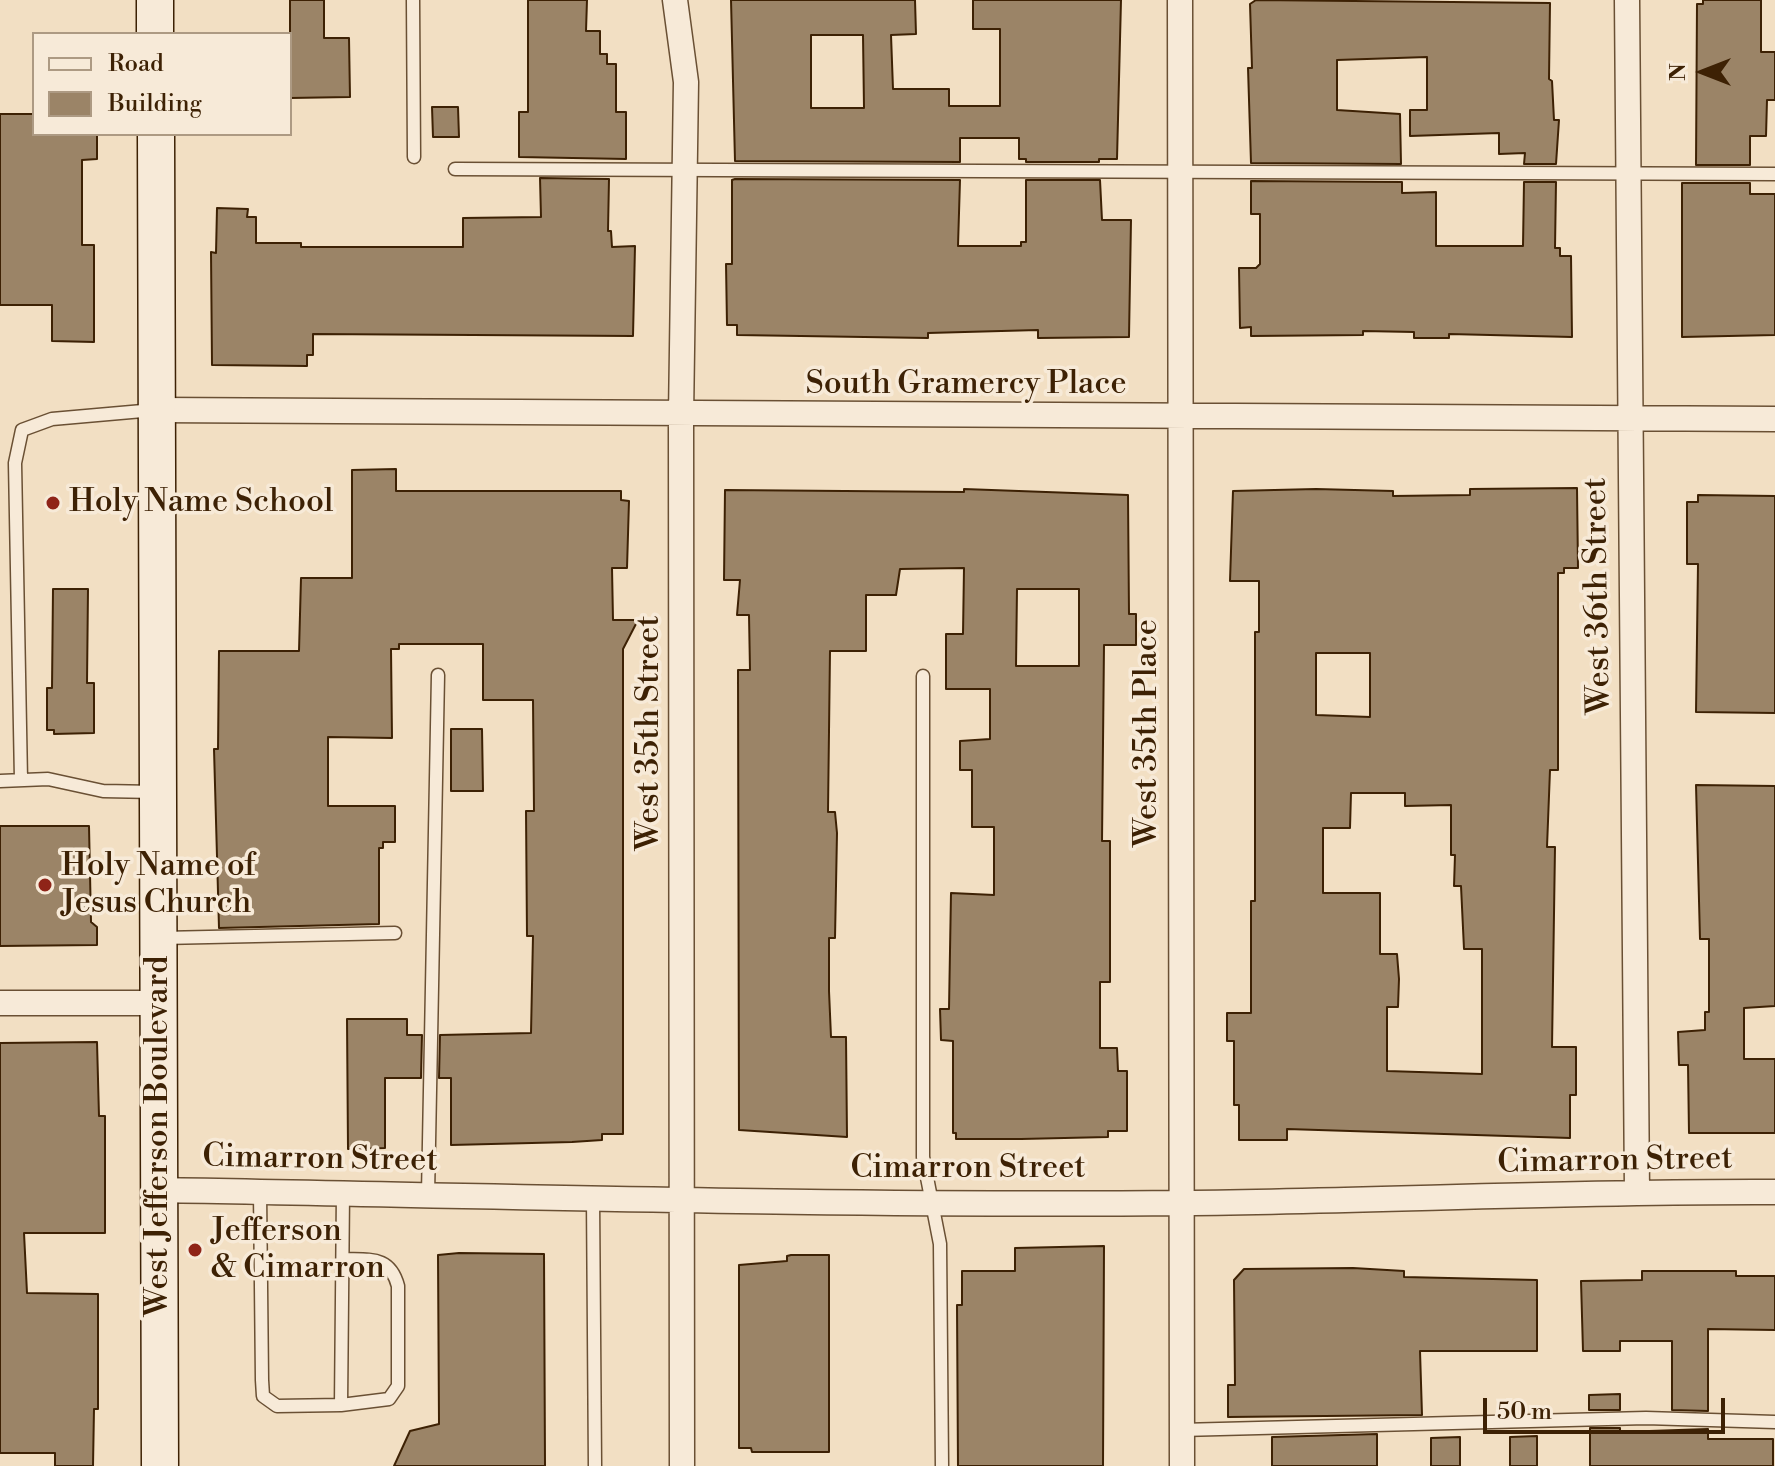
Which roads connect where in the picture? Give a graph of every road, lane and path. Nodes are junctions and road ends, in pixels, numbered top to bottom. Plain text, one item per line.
1 (155, 0) edge
2 (413, 0) edge
3 (675, 0) edge
4 (1180, 0) edge
5 (1627, 0) edge
6 (155, 32) edge
7 (156, 136) edge
8 (414, 157) dead end
9 (684, 168) junction
10 (455, 169) dead end
11 (1180, 172) junction
12 (1775, 174) edge
13 (1628, 175) junction
14 (157, 410) junction
15 (681, 416) junction
16 (1181, 417) junction
17 (1775, 419) edge
18 (1630, 420) junction
19 (438, 675) dead end
20 (923, 676) dead end
21 (21, 780) junction
22 (0, 781) edge
23 (158, 793) junction
24 (395, 933) dead end
25 (158, 938) junction
26 (0, 1003) edge
27 (159, 1003) junction
28 (160, 1190) junction
29 (1637, 1191) junction
30 (260, 1192) junction
31 (343, 1192) junction
32 (1775, 1192) edge
33 (428, 1194) junction
34 (593, 1198) junction
35 (684, 1200) junction
36 (931, 1200) junction
37 (1180, 1203) junction
38 (344, 1259) junction
39 (341, 1405) junction
40 (1775, 1422) edge
41 (1181, 1430) junction
42 (160, 1466) edge
43 (595, 1466) edge
44 (682, 1466) edge
45 (942, 1466) edge
46 (1182, 1466) edge

1 - 6 main road
2 - 8 lane
3 - 9 street, West 35th Street
4 - 11 street, West 35th Place
5 - 13 street, West 36th Street
7 - 14 main road, West Jefferson Boulevard
9 - 10 lane
9 - 11 lane
9 - 15 street, West 35th Street
11 - 13 lane
11 - 16 street, West 35th Place
12 - 13 lane
13 - 18 street, West 36th Street
14 - 15 street, South Gramercy Place
14 - 21 lane
14 - 23 main road, West Jefferson Boulevard
15 - 16 street, South Gramercy Place
15 - 35 street, West 35th Street
16 - 18 street, South Gramercy Place
16 - 37 street, West 35th Place
17 - 18 street, South Gramercy Place
18 - 29 street, West 36th Street
19 - 33 lane
20 - 36 lane
21 - 22 lane
21 - 23 lane
23 - 25 main road, West Jefferson Boulevard
24 - 25 lane
25 - 27 main road, West Jefferson Boulevard
26 - 27 street
27 - 28 main road, West Jefferson Boulevard
28 - 30 street, Cimarron Street
28 - 42 main road, West Jefferson Boulevard
29 - 32 street, Cimarron Street
29 - 37 street, Cimarron Street
30 - 31 street, Cimarron Street
30 - 39 lane
31 - 33 street, Cimarron Street
31 - 38 lane
33 - 34 street, Cimarron Street
34 - 35 street, Cimarron Street
34 - 43 lane
35 - 36 street, Cimarron Street
35 - 44 street, West 35th Street
36 - 37 street, Cimarron Street
36 - 45 lane
37 - 41 street, West 35th Place
38 - 39 lane
38 - 39 lane
40 - 41 lane
41 - 46 street, West 35th Place

